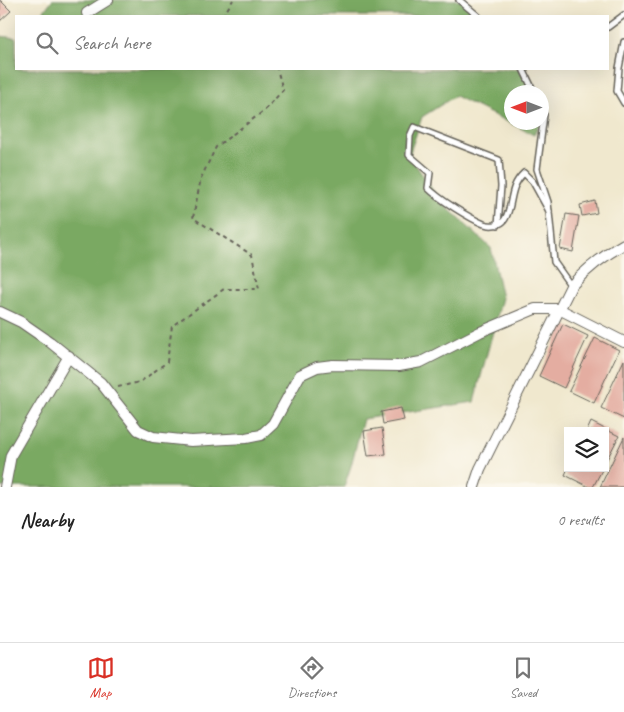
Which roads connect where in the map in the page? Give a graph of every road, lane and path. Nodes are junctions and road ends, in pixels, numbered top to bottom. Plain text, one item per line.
1 (108, 0) edge
2 (233, 0) edge
3 (459, 0) edge
4 (87, 13) dead end
5 (224, 15) edge
6 (477, 15) edge
7 (624, 15) edge
8 (609, 25) edge
9 (624, 42) edge
10 (277, 70) edge
11 (524, 70) edge
12 (531, 85) edge
13 (624, 103) edge
14 (542, 130) edge
15 (549, 211) junction
16 (498, 225) junction
17 (624, 244) edge
18 (572, 286) junction
19 (558, 309) junction
20 (0, 312) edge
21 (624, 342) edge
22 (69, 356) junction
23 (106, 391) junction
24 (5, 487) edge
25 (474, 487) edge

1 - 4 street
2 - 5 path
3 - 6 lane
7 - 8 lane
9 - 13 lane
10 - 23 path
11 - 12 lane
14 - 15 lane
15 - 16 lane
15 - 18 lane
16 - 16 lane
17 - 18 street
18 - 19 street
19 - 21 street
19 - 23 street
19 - 25 street
20 - 22 street
22 - 23 street
22 - 24 street

